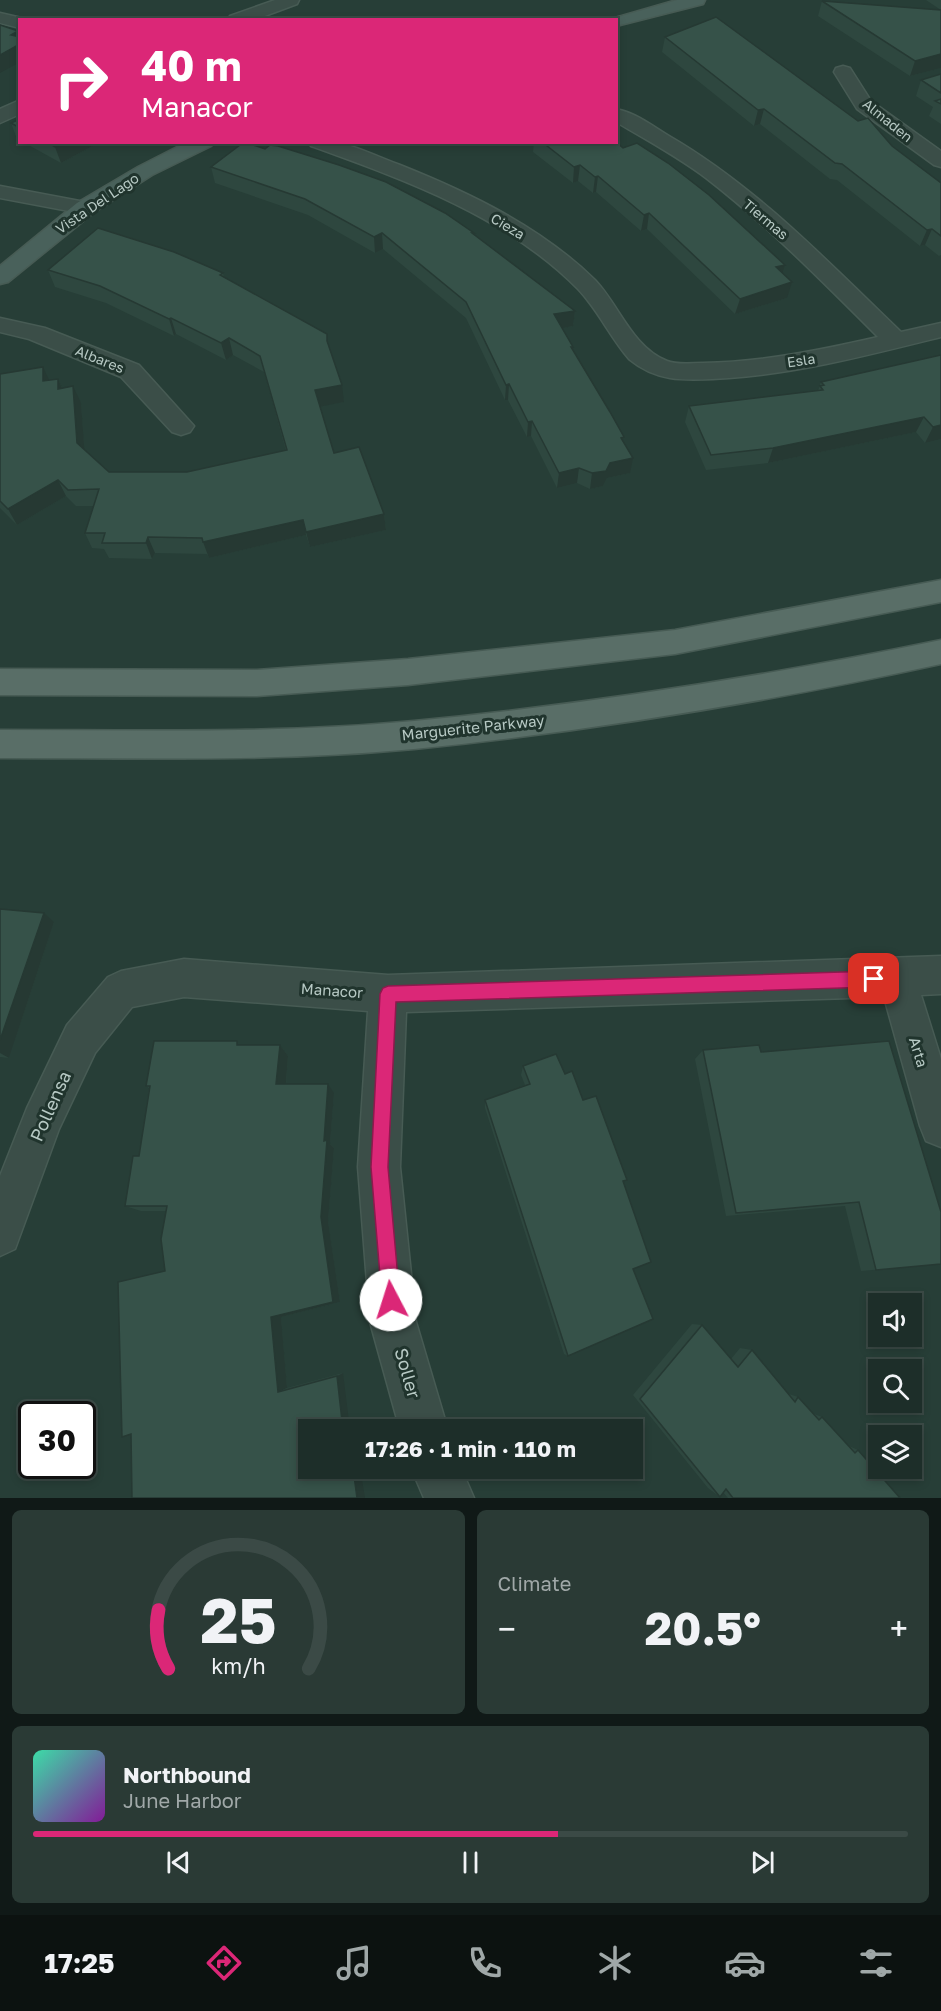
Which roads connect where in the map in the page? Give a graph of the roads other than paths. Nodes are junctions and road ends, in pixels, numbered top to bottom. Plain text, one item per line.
1 (291, 0) edge
2 (697, 0) edge
3 (266, 3) edge
4 (0, 18) edge
5 (240, 18) edge
6 (618, 20) edge
7 (18, 22) edge
8 (843, 72) dead end
9 (18, 107) edge
10 (620, 116) dead end
11 (0, 117) edge
12 (200, 144) edge
13 (324, 144) edge
14 (941, 161) edge
15 (0, 192) edge
16 (85, 208) junction
17 (0, 277) edge
18 (0, 325) edge
19 (941, 330) edge
20 (896, 341) junction
21 (658, 367) joint
22 (181, 426) dead end
23 (941, 591) edge
24 (941, 652) edge
25 (0, 682) edge
26 (0, 744) edge
27 (941, 975) edge
28 (897, 978) junction
29 (121, 990) joint
30 (388, 994) junction
31 (941, 1126) edge
32 (0, 1234) edge
33 (421, 1419) edge
34 (440, 1479) edge
35 (448, 1498) edge

1 - 3 street
2 - 6 street
3 - 5 street
4 - 7 street
8 - 14 street, Almaden
9 - 11 street
10 - 20 street, Tiermas
12 - 16 street, Vista Del Lago
13 - 21 street, Cieza
15 - 16 street
16 - 17 street, Vista Del Lago
18 - 22 street, Albares
19 - 20 street, Esla
20 - 21 street, Esla
23 - 25 main road
24 - 26 main road, Marguerite Parkway
27 - 28 street, Manacor
28 - 30 street, Manacor
28 - 31 street, Arta
29 - 30 street, Manacor
29 - 32 street, Pollensa
30 - 33 street, Soller
34 - 35 street

